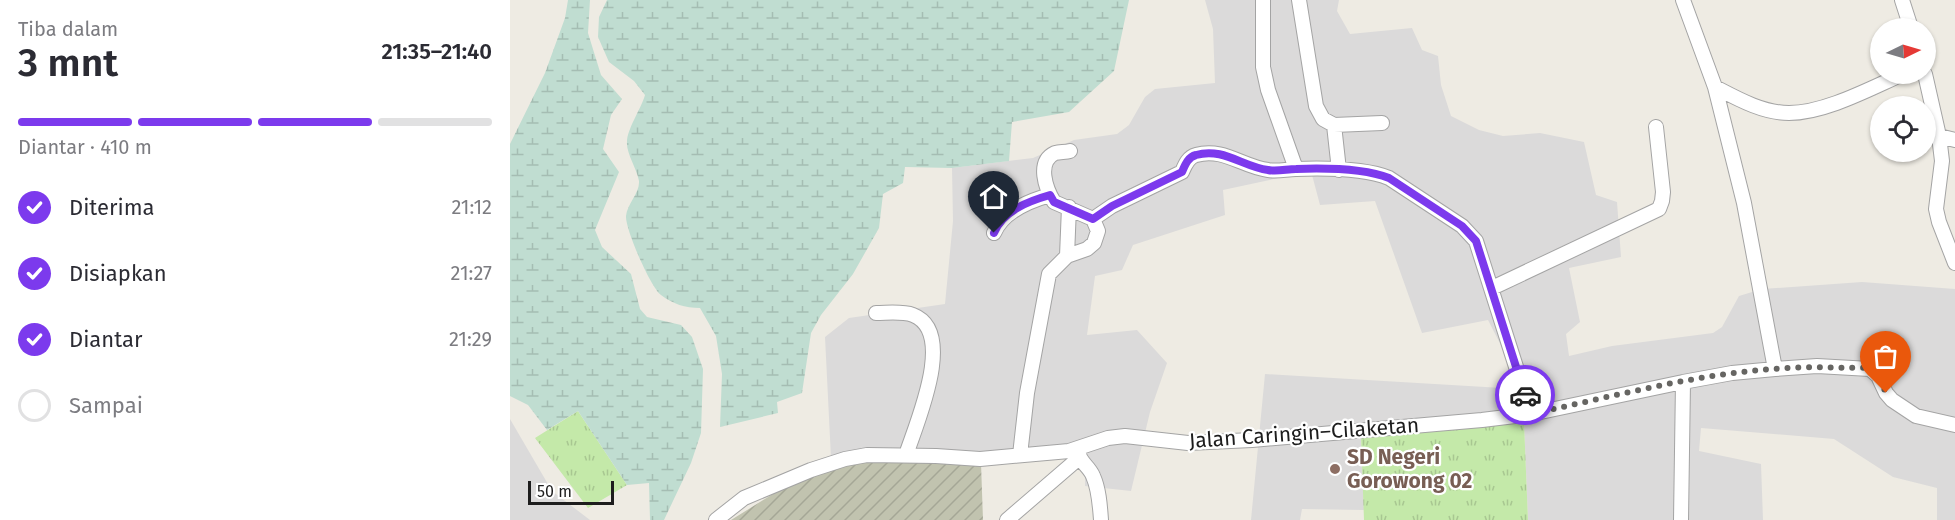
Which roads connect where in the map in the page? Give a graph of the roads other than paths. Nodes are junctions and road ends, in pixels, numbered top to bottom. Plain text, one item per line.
1 (1263, 0) edge
2 (1299, 0) edge
3 (1683, 0) edge
4 (1902, 0) edge
5 (1908, 18) edge
6 (1881, 84) edge
7 (1927, 84) edge
8 (1715, 87) junction
9 (1382, 123) dead end
10 (1334, 125) junction
11 (1656, 127) dead end
12 (1939, 136) junction
13 (1955, 140) edge
14 (1070, 151) dead end
15 (1296, 169) junction
16 (1339, 170) junction
17 (1050, 195) junction
18 (1069, 207) junction
19 (1093, 219) junction
20 (994, 233) dead end
21 (1067, 256) junction
22 (1955, 263) edge
23 (1492, 288) junction
24 (876, 313) dead end
25 (1775, 369) junction
26 (1683, 382) junction
27 (1531, 414) junction
28 (1955, 425) edge
29 (1078, 453) junction
30 (906, 455) junction
31 (1020, 455) junction
32 (717, 520) edge
33 (1007, 520) edge
34 (1101, 520) edge
35 (1682, 520) edge

1 - 15 street
2 - 10 street
3 - 8 street
4 - 5 street
6 - 8 street
7 - 12 street
8 - 25 street
9 - 10 street
10 - 16 street
11 - 23 street
12 - 13 street
12 - 22 street
14 - 17 street
15 - 16 street
15 - 19 street
16 - 23 street
17 - 18 street
17 - 20 street
18 - 19 street
18 - 21 street
19 - 21 street
21 - 31 street
23 - 27 street
24 - 30 street
25 - 26 street, Jalan Caringin–Cilaketan
25 - 28 street, Jalan Caringin–Cilaketan
26 - 27 street, Jalan Caringin–Cilaketan
26 - 35 street
27 - 29 street, Jalan Caringin–Cilaketan
29 - 31 street, Jalan Caringin–Cilaketan
29 - 33 street
29 - 34 street
30 - 31 street, Jalan Caringin–Cilaketan
30 - 32 street, Jalan Caringin–Cilaketan

